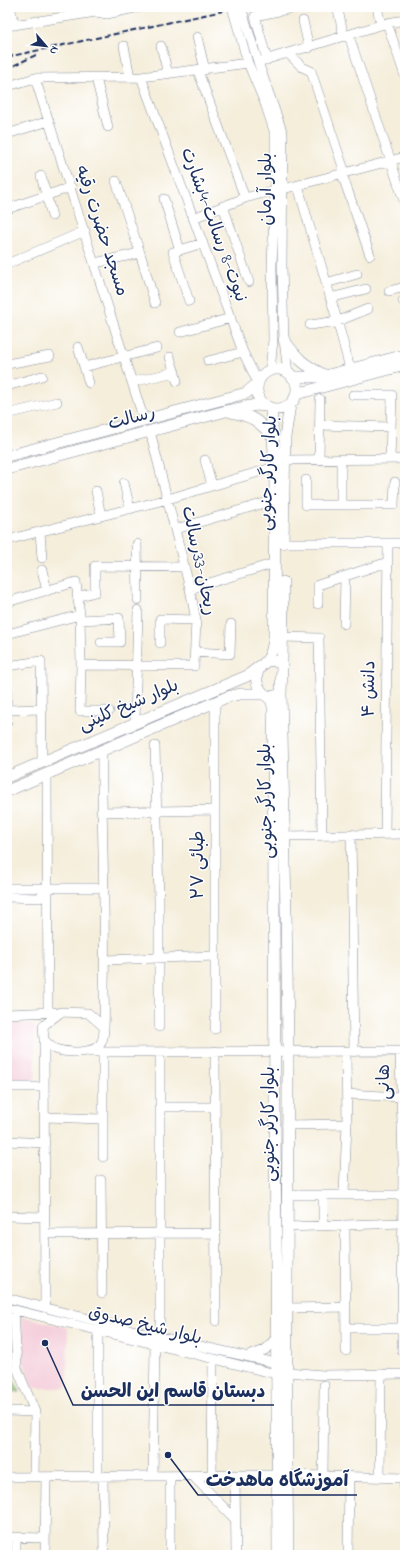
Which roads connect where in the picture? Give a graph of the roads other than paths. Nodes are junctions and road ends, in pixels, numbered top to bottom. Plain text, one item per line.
1 (10, 7) edge
2 (139, 7) edge
3 (232, 7) edge
4 (296, 7) edge
5 (377, 7) edge
6 (100, 10) edge
7 (338, 10) dead end
8 (239, 12) edge
9 (405, 20) edge
10 (303, 21) dead end
11 (384, 24) junction
12 (11, 26) edge
13 (346, 36) junction
14 (197, 37) dead end
15 (124, 46) dead end
16 (161, 46) dead end
17 (309, 48) junction
18 (289, 54) junction
19 (262, 61) junction
20 (248, 63) junction
21 (201, 70) junction
22 (168, 74) junction
23 (405, 76) edge
24 (130, 77) junction
25 (141, 77) junction
26 (35, 78) junction
27 (96, 78) junction
28 (8, 86) edge
29 (49, 121) junction
30 (108, 127) dead end
31 (7, 134) edge
32 (405, 157) edge
33 (391, 161) junction
34 (343, 174) junction
35 (40, 176) dead end
36 (116, 181) dead end
37 (298, 186) junction
38 (71, 187) junction
39 (279, 190) junction
40 (47, 196) junction
41 (245, 198) junction
42 (164, 199) dead end
43 (405, 204) edge
44 (223, 206) junction
45 (7, 209) edge
46 (52, 216) dead end
47 (193, 218) junction
48 (85, 231) junction
49 (203, 243) junction
50 (180, 250) junction
51 (140, 253) junction
52 (370, 256) dead end
53 (95, 263) junction
54 (7, 264) edge
55 (357, 274) dead end
56 (249, 282) dead end
57 (326, 283) junction
58 (405, 287) edge
59 (366, 289) dead end
60 (389, 291) dead end
61 (330, 298) junction
62 (189, 301) dead end
63 (155, 303) dead end
64 (368, 309) dead end
65 (231, 318) junction
66 (338, 321) junction
67 (310, 325) dead end
68 (180, 332) dead end
69 (284, 340) junction
70 (78, 348) dead end
71 (157, 348) dead end
72 (244, 352) junction
73 (405, 355) edge
74 (50, 356) dead end
75 (124, 356) junction
76 (170, 357) dead end
77 (208, 362) dead end
78 (7, 364) edge
79 (405, 365) edge
80 (84, 367) junction
81 (350, 369) junction
82 (270, 371) junction
83 (290, 375) junction
84 (42, 376) dead end
85 (326, 376) junction
86 (132, 382) junction
87 (90, 383) dead end
88 (258, 384) junction
89 (7, 386) edge
90 (243, 394) junction
91 (296, 394) junction
92 (353, 395) dead end
93 (320, 400) dead end
94 (57, 402) dead end
95 (290, 405) junction
96 (268, 407) junction
97 (246, 408) junction
98 (226, 411) junction
99 (7, 414) edge
100 (144, 420) junction
101 (319, 425) junction
102 (391, 427) junction
103 (150, 432) junction
104 (274, 438) junction
105 (7, 456) edge
106 (390, 459) junction
107 (405, 459) edge
108 (206, 460) dead end
109 (285, 460) junction
110 (318, 460) junction
111 (341, 460) junction
112 (275, 466) junction
113 (7, 469) edge
114 (306, 480) dead end
115 (394, 482) dead end
116 (124, 483) dead end
117 (212, 486) junction
118 (96, 491) dead end
119 (168, 499) junction
120 (275, 500) junction
121 (341, 505) junction
122 (130, 509) junction
123 (101, 516) junction
124 (176, 529) junction
125 (40, 532) junction
126 (7, 540) edge
127 (283, 543) junction
128 (388, 543) junction
129 (405, 543) edge
130 (137, 544) dead end
131 (42, 558) dead end
132 (388, 562) junction
133 (275, 563) junction
134 (137, 566) junction
135 (185, 567) junction
136 (42, 570) dead end
137 (345, 577) junction
138 (190, 589) junction
139 (47, 591) junction
140 (77, 597) junction
141 (138, 600) dead end
142 (7, 602) edge
143 (318, 604) dead end
144 (138, 610) dead end
145 (80, 618) junction
146 (196, 620) junction
147 (231, 624) dead end
148 (344, 624) dead end
149 (7, 634) edge
150 (283, 637) junction
151 (101, 642) dead end
152 (160, 644) dead end
153 (194, 652) junction
154 (265, 662) junction
155 (282, 664) junction
156 (81, 665) junction
157 (137, 666) junction
158 (237, 680) junction
159 (7, 690) edge
160 (240, 694) junction
161 (281, 694) junction
162 (266, 696) junction
163 (215, 702) junction
164 (41, 709) junction
165 (7, 710) edge
166 (109, 711) dead end
167 (7, 722) edge
168 (135, 722) junction
169 (155, 746) dead end
170 (102, 750) junction
171 (42, 761) junction
172 (7, 770) edge
173 (47, 774) junction
174 (7, 777) edge
175 (8, 790) edge
176 (215, 810) junction
177 (156, 811) junction
178 (101, 812) junction
179 (322, 834) junction
180 (351, 834) junction
181 (385, 834) junction
182 (405, 834) edge
183 (285, 836) junction
184 (7, 888) edge
185 (47, 888) junction
186 (103, 888) junction
187 (7, 897) edge
188 (215, 956) junction
189 (159, 958) junction
190 (105, 960) junction
191 (104, 1004) junction
192 (48, 1012) junction
193 (61, 1012) junction
194 (28, 1013) junction
195 (88, 1013) junction
196 (7, 1014) edge
197 (43, 1026) junction
198 (103, 1026) junction
199 (159, 1027) dead end
200 (215, 1029) dead end
201 (44, 1040) junction
202 (103, 1040) junction
203 (61, 1051) junction
204 (215, 1051) junction
205 (276, 1051) junction
206 (288, 1051) junction
207 (403, 1051) edge
208 (89, 1052) junction
209 (103, 1052) junction
210 (115, 1052) junction
211 (160, 1052) junction
212 (350, 1052) junction
213 (44, 1065) junction
214 (7, 1087) edge
215 (44, 1087) junction
216 (347, 1094) junction
217 (401, 1097) junction
218 (160, 1107) junction
219 (215, 1107) junction
220 (44, 1117) junction
221 (102, 1119) junction
222 (347, 1124) junction
223 (287, 1125) junction
224 (404, 1133) edge
225 (7, 1141) edge
226 (45, 1142) junction
227 (103, 1157) dead end
228 (404, 1163) edge
229 (101, 1180) dead end
230 (344, 1194) junction
231 (287, 1195) junction
232 (323, 1195) junction
233 (402, 1195) junction
234 (404, 1210) edge
235 (7, 1216) edge
236 (45, 1217) junction
237 (402, 1223) junction
238 (345, 1224) junction
239 (323, 1225) junction
240 (288, 1227) junction
241 (160, 1233) junction
242 (215, 1233) junction
243 (45, 1234) junction
244 (101, 1234) junction
245 (404, 1250) edge
246 (404, 1290) edge
247 (102, 1293) dead end
248 (7, 1298) edge
249 (346, 1307) junction
250 (45, 1308) junction
251 (288, 1308) junction
252 (10, 1309) edge
253 (216, 1321) dead end
254 (346, 1328) junction
255 (402, 1328) junction
256 (98, 1331) junction
257 (160, 1337) junction
258 (276, 1338) junction
259 (155, 1345) junction
260 (346, 1351) dead end
261 (402, 1351) dead end
262 (246, 1357) junction
263 (213, 1360) junction
264 (7, 1368) edge
265 (17, 1368) junction
266 (276, 1369) junction
267 (288, 1372) junction
268 (382, 1374) junction
269 (405, 1374) edge
270 (324, 1385) dead end
271 (7, 1411) edge
272 (35, 1412) junction
273 (282, 1475) junction
274 (153, 1476) junction
275 (170, 1476) junction
276 (193, 1476) junction
277 (212, 1476) junction
278 (235, 1476) junction
279 (323, 1476) junction
280 (350, 1476) junction
281 (7, 1477) edge
282 (34, 1477) junction
283 (46, 1477) junction
284 (100, 1477) junction
285 (380, 1477) junction
286 (405, 1478) edge
287 (282, 1491) junction
288 (405, 1500) edge
289 (235, 1519) junction
290 (12, 1537) edge
291 (44, 1538) junction
292 (16, 1555) edge
293 (45, 1555) edge
294 (104, 1555) edge
295 (170, 1555) edge
296 (236, 1555) edge
297 (278, 1555) edge
298 (288, 1555) edge
299 (348, 1555) edge

1 - 12 street
2 - 6 street
3 - 8 street
4 - 19 street
5 - 11 street
6 - 12 street
7 - 13 street
8 - 19 street, بلوار آرمان
8 - 20 street, بلوار آرمان
9 - 11 street
10 - 17 street
11 - 13 street
11 - 23 street
13 - 17 street
13 - 33 street
14 - 21 street
15 - 24 street
16 - 22 street
17 - 18 street
18 - 19 street
18 - 34 street
19 - 39 street, بلوار آرمان
20 - 21 street
20 - 39 street, بلوار آرمان
21 - 22 street
21 - 41 street
22 - 25 street
24 - 25 street
24 - 27 street
25 - 47 street, نبوت-8 رسالت-4بشارت
26 - 27 street
26 - 28 street
26 - 29 street, مسجد حضرت رقیه
27 - 30 street
29 - 31 street
29 - 38 street, مسجد حضرت رقیه
32 - 33 street
33 - 34 street
33 - 43 street
34 - 37 street
34 - 52 street
35 - 40 street
36 - 51 street
37 - 39 street
37 - 57 street
38 - 40 street
38 - 48 street, مسجد حضرت رقیه
39 - 41 street
39 - 69 street, بلوار آرمان
39 - 82 street, بلوار آرمان
40 - 45 street
40 - 46 street
41 - 44 street
42 - 50 street
44 - 47 street
44 - 56 street
47 - 49 street, نبوت-8 رسالت-4بشارت
48 - 53 street, مسجد حضرت رقیه
48 - 54 street
49 - 50 street
49 - 65 street, نبوت-8 رسالت-4بشارت
50 - 62 street
51 - 53 street
51 - 63 street
53 - 75 street, مسجد حضرت رقیه
55 - 57 street
57 - 61 street
58 - 60 street
59 - 61 street
61 - 66 street
64 - 66 street
65 - 68 street
65 - 72 street, نبوت-8 رسالت-4بشارت
66 - 67 street
66 - 81 street
69 - 83 street, بلوار آرمان
69 - 85 main road
70 - 80 street
71 - 75 street
72 - 77 street
72 - 88 street, نبوت-8 رسالت-4بشارت
73 - 81 main road
74 - 78 street
75 - 80 street
75 - 86 street, مسجد حضرت رقیه
76 - 86 street
79 - 91 main road
80 - 87 street
81 - 85 main road
82 - 83 main road
82 - 88 main road
83 - 85 main road
83 - 91 main road
84 - 89 street
86 - 100 street, مسجد حضرت رقیه
88 - 90 main road, رسالت
88 - 96 main road
90 - 97 main road
90 - 100 main road, رسالت
91 - 95 main road
92 - 102 street
93 - 101 street
94 - 99 street
95 - 96 main road
95 - 109 main road, بلوار کارگر جنوبی
96 - 97 main road, رسالت
96 - 104 main road, بلوار کارگر جنوبی
97 - 98 main road, رسالت
98 - 103 main road, رسالت
98 - 104 main road
100 - 105 main road, رسالت
101 - 102 street
101 - 110 street
102 - 106 street
103 - 113 main road, رسالت
103 - 119 street, ریحان-33رسالت
104 - 112 main road, بلوار کارگر جنوبی
106 - 107 street
106 - 111 street
108 - 117 street
109 - 110 street
109 - 127 main road, بلوار کارگر جنوبی
110 - 111 street
111 - 121 street
112 - 117 street
112 - 120 main road, بلوار کارگر جنوبی
114 - 121 street
115 - 121 street
116 - 122 street
117 - 119 street
118 - 123 street
119 - 122 street
119 - 124 street, ریحان-33رسالت
120 - 124 street
120 - 133 main road, بلوار کارگر جنوبی
122 - 123 street
123 - 125 street
124 - 135 street, ریحان-33رسالت
125 - 126 street
125 - 131 street
127 - 128 street
127 - 150 main road, بلوار کارگر جنوبی
128 - 129 street
128 - 132 street, دانش ۴
130 - 134 street
132 - 137 street
132 - 181 street, دانش ۴
133 - 138 street
133 - 154 main road, بلوار کارگر جنوبی
134 - 135 street
134 - 140 street
134 - 141 street
135 - 138 street, ریحان-33رسالت
136 - 139 street
137 - 143 street
137 - 148 street
138 - 146 street, ریحان-33رسالت
139 - 140 street
139 - 142 street
140 - 145 street
144 - 157 street
145 - 149 street
145 - 151 street
145 - 156 street
146 - 152 street
146 - 153 street, ریحان-33رسالت
147 - 153 street
150 - 155 main road, بلوار کارگر جنوبی
150 - 179 street
153 - 157 street, ریحان-33رسالت
154 - 155 main road
154 - 158 main road, بلوار شیخ کلینی
154 - 162 main road
155 - 161 main road
156 - 157 street
156 - 166 street
157 - 168 street
158 - 160 main road
158 - 168 main road, بلوار شیخ کلینی
159 - 164 street
159 - 165 street
160 - 162 main road, بلوار شیخ کلینی
160 - 163 main road, بلوار شیخ کلینی
161 - 162 main road
161 - 183 main road, بلوار کارگر جنوبی
162 - 205 main road, بلوار کارگر جنوبی
163 - 170 main road, بلوار شیخ کلینی
163 - 176 street, طبائی ۲۷
164 - 165 street
164 - 171 street
165 - 167 street
168 - 171 main road, بلوار شیخ کلینی
169 - 177 street
170 - 173 main road, بلوار شیخ کلینی
170 - 178 street
171 - 174 main road, بلوار شیخ کلینی
172 - 174 street
173 - 175 main road, بلوار شیخ کلینی
173 - 185 street
174 - 175 street
176 - 177 street
176 - 188 street, طبائی ۲۷
177 - 178 street
177 - 189 street
178 - 186 street
179 - 180 street
179 - 183 street
180 - 181 street
180 - 212 street
181 - 182 street
183 - 206 main road, بلوار کارگر جنوبی
184 - 185 street
185 - 186 street
185 - 187 street
185 - 192 street
186 - 190 street
188 - 189 street
188 - 200 street, طبائی ۲۷
189 - 190 street
189 - 199 street
190 - 191 street
191 - 195 street
191 - 198 street
192 - 193 street
192 - 194 street
193 - 195 street
193 - 197 street
194 - 196 street
194 - 197 street
195 - 198 street
197 - 201 street
198 - 202 street
201 - 203 street
201 - 213 street
202 - 208 street
202 - 210 street
203 - 208 street
203 - 213 street
204 - 205 street
204 - 211 street
204 - 219 street
205 - 206 street
205 - 258 main road, بلوار کارگر جنوبی
206 - 212 street
206 - 223 main road, بلوار کارگر جنوبی
207 - 212 street
207 - 217 street, هانی
208 - 209 street
209 - 210 street
209 - 221 street
210 - 211 street
211 - 218 street
212 - 216 street
213 - 215 street
214 - 215 street
215 - 220 street
216 - 217 street
216 - 222 street
217 - 224 street, هانی
218 - 219 street
218 - 241 street
219 - 242 street
220 - 221 street
220 - 226 street
221 - 227 street
222 - 223 street
222 - 230 street
223 - 231 main road, بلوار کارگر جنوبی
224 - 228 street, هانی
225 - 226 street
226 - 236 street
228 - 233 street, هانی
229 - 244 street
230 - 232 street
230 - 233 street
231 - 232 street
231 - 240 main road, بلوار کارگر جنوبی
232 - 239 street
233 - 234 street, هانی
234 - 237 street, هانی
235 - 236 street
236 - 243 street
237 - 238 street
237 - 245 street, هانی
238 - 239 street
238 - 249 street
239 - 240 street
240 - 251 main road, بلوار کارگر جنوبی
241 - 242 street
241 - 244 street
241 - 257 street
242 - 253 street
243 - 244 street
243 - 250 street
244 - 247 street
245 - 246 street, هانی
246 - 255 street, هانی
248 - 250 street, بلوار شیخ صدوق
249 - 251 street
249 - 254 street
250 - 257 street, بلوار شیخ صدوق
251 - 267 main road, بلوار کارگر جنوبی
252 - 256 street, بلوار شیخ صدوق
252 - 265 street
254 - 255 street
254 - 260 street
255 - 261 street, هانی
256 - 259 street, بلوار شیخ صدوق
256 - 284 street
257 - 262 street, بلوار شیخ صدوق
258 - 262 street
258 - 266 main road, بلوار کارگر جنوبی
259 - 263 street, بلوار شیخ صدوق
259 - 274 street
262 - 266 street, بلوار شیخ صدوق
263 - 266 street, بلوار شیخ صدوق
263 - 277 street
264 - 265 street
265 - 272 street
266 - 267 main road
266 - 273 main road, بلوار کارگر جنوبی
267 - 268 street
267 - 273 main road, بلوار کارگر جنوبی
268 - 269 street
268 - 285 street
270 - 279 street
271 - 272 street
272 - 282 street
273 - 278 street
273 - 279 street
273 - 287 main road, بلوار کارگر جنوبی
274 - 275 street
274 - 284 street
275 - 276 street
275 - 295 street
276 - 277 street
276 - 289 street
277 - 278 street
278 - 289 street
279 - 280 street
280 - 285 street
280 - 299 street
281 - 282 street
282 - 283 street
283 - 284 street
283 - 291 street
284 - 294 street
285 - 286 street
286 - 288 street
287 - 297 main road, بلوار کارگر جنوبی
287 - 298 main road, بلوار کارگر جنوبی
289 - 296 street
290 - 291 street
290 - 292 street
291 - 293 street

